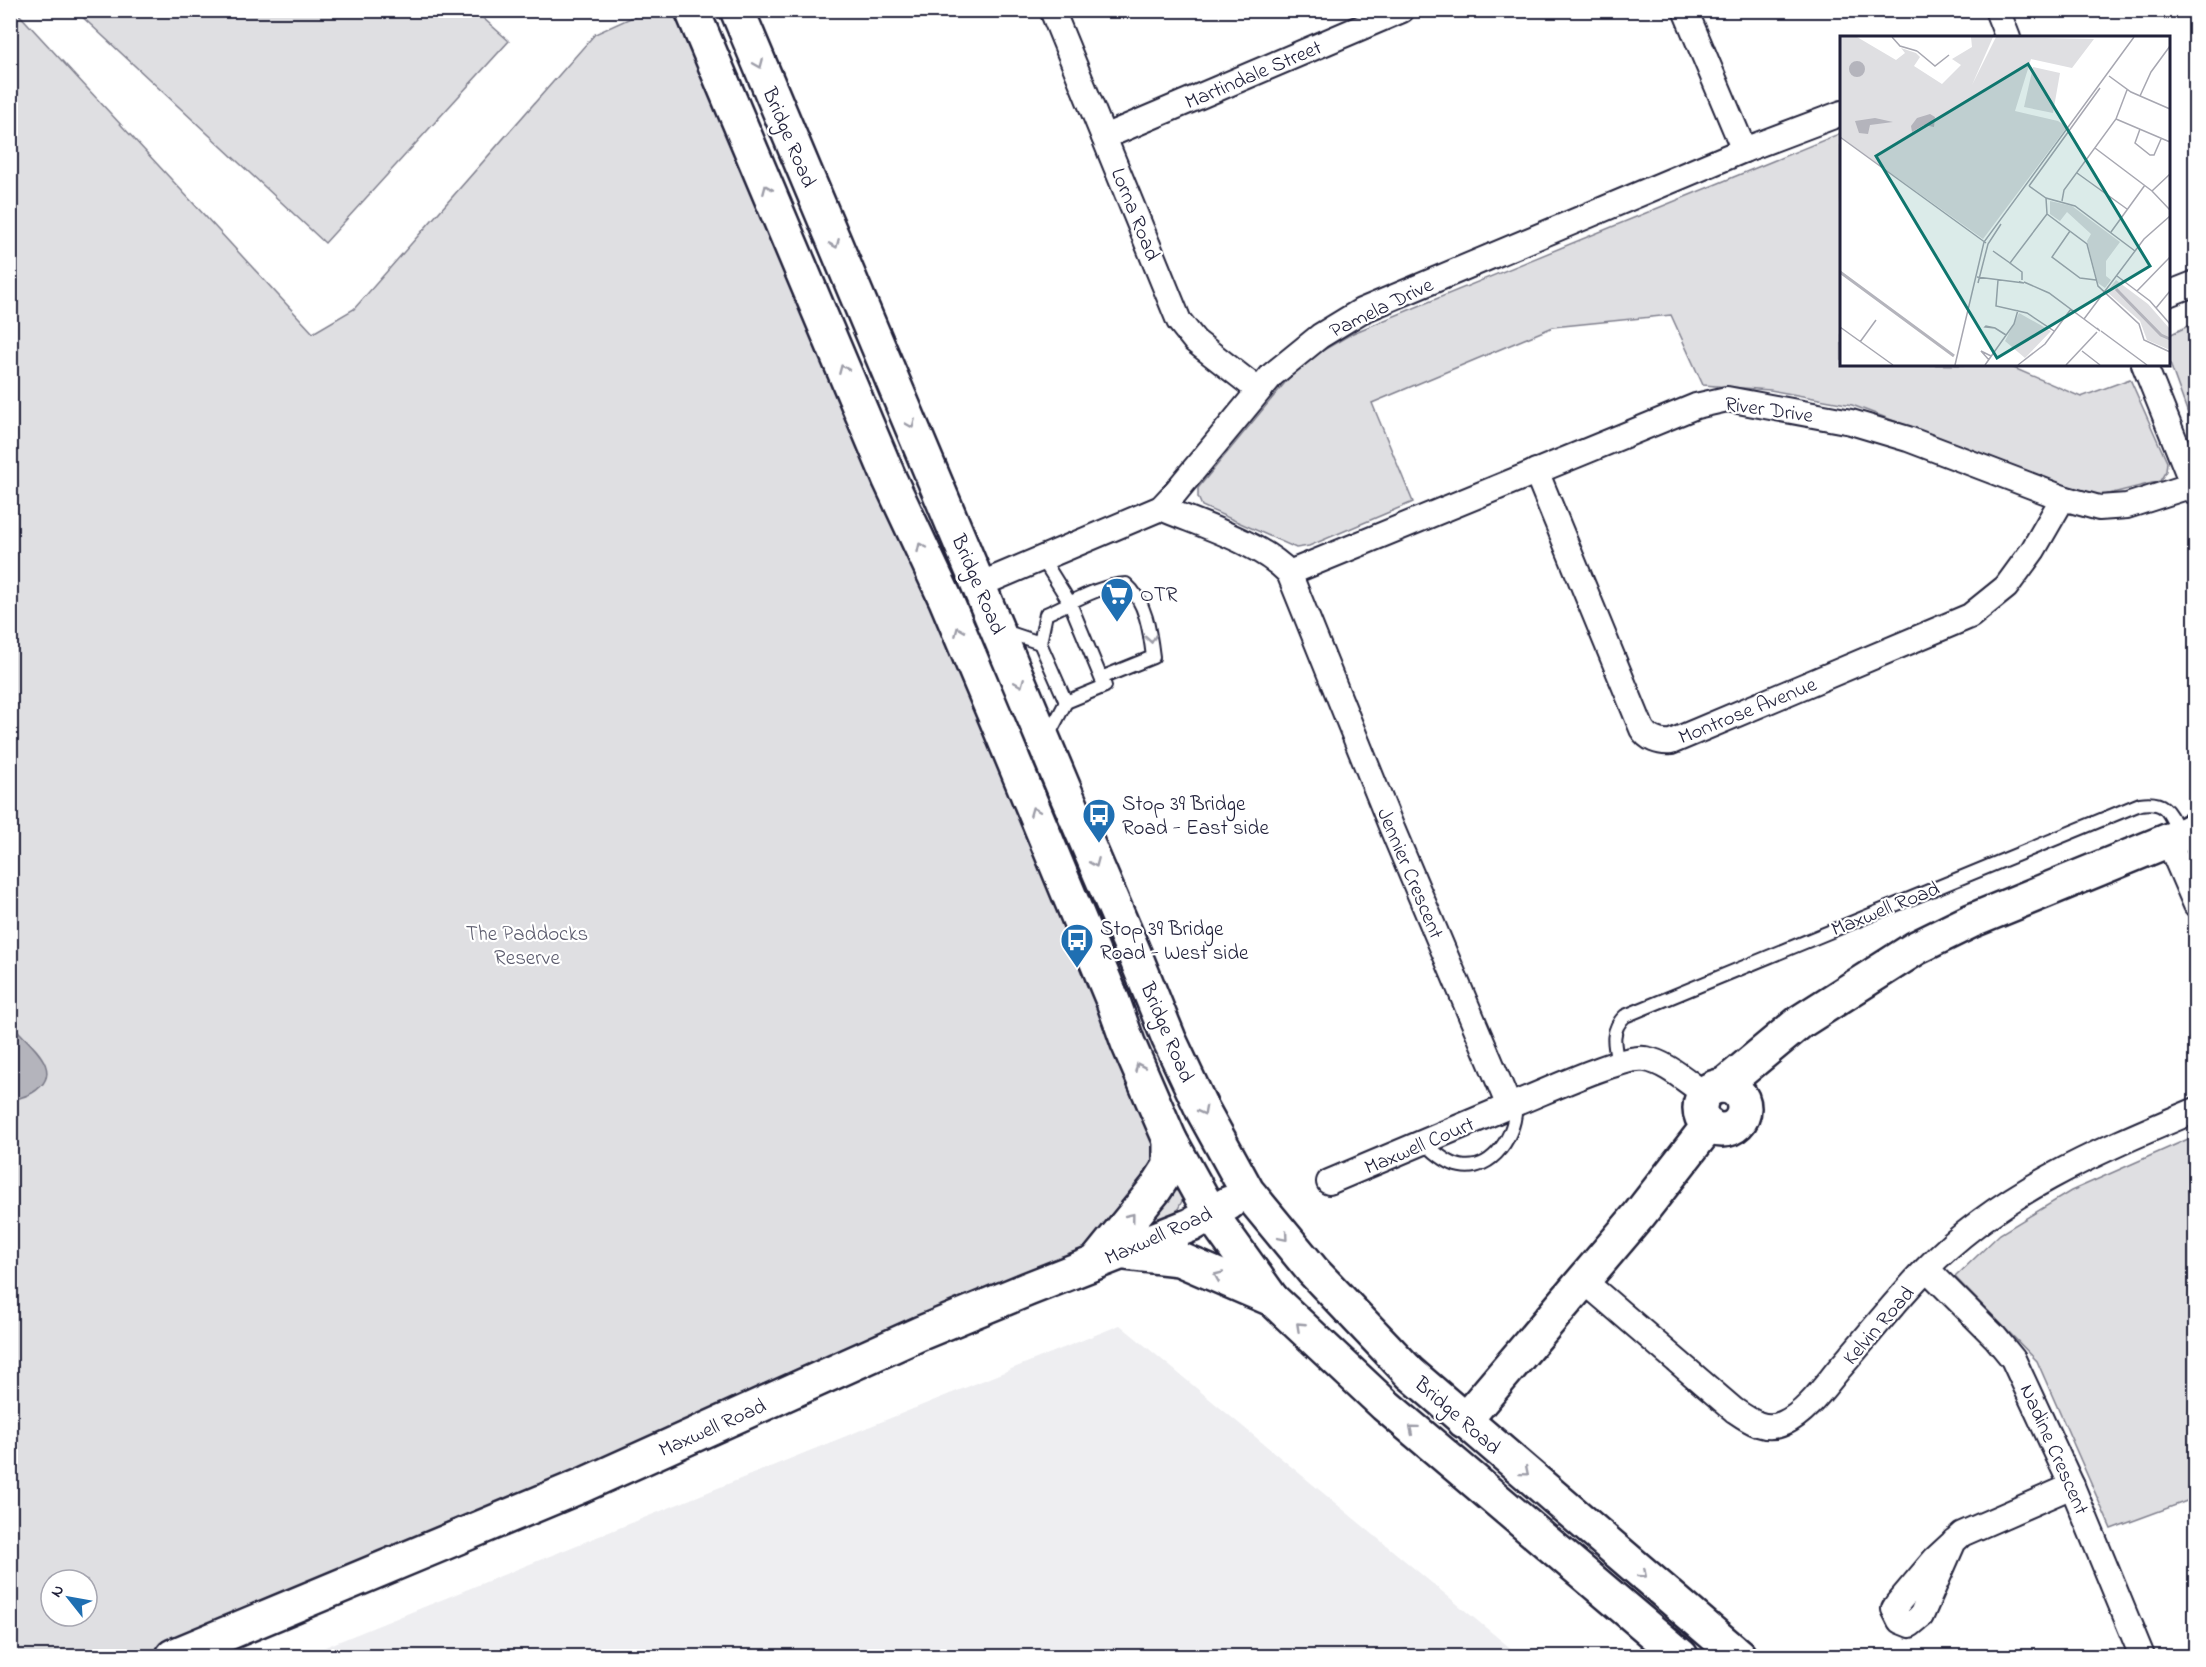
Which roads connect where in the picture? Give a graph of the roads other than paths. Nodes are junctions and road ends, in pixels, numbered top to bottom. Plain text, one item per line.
1 (692, 10) edge
2 (737, 10) edge
3 (1052, 10) edge
4 (1402, 10) edge
5 (1685, 10) edge
6 (1997, 10) edge
7 (2007, 36) edge
8 (1840, 114) edge
9 (1104, 137) junction
10 (1744, 150) junction
11 (2196, 283) edge
12 (2170, 294) edge
13 (2145, 366) edge
14 (1258, 390) junction
15 (1536, 471) junction
16 (2194, 488) edge
17 (2063, 498) junction
18 (1161, 508) junction
19 (1042, 558) junction
20 (1289, 573) junction
21 (979, 585) junction
22 (946, 600) junction
23 (1070, 603) junction
24 (997, 629) junction
25 (1040, 643) junction
26 (1101, 678) junction
27 (1066, 702) junction
28 (1045, 743) junction
29 (2181, 835) edge
30 (2196, 905) edge
31 (1618, 1063) junction
32 (1720, 1101) junction
33 (1512, 1105) junction
34 (2196, 1110) edge
35 (1170, 1140) junction
36 (1425, 1143) junction
37 (1329, 1182) dead end
38 (1247, 1191) junction
39 (1211, 1214) junction
40 (1108, 1258) junction
41 (1927, 1269) junction
42 (1584, 1281) junction
43 (1272, 1299) junction
44 (1464, 1421) junction
45 (1458, 1466) junction
46 (2072, 1486) junction
47 (1954, 1541) dead end
48 (173, 1656) edge
49 (1681, 1656) edge
50 (1739, 1656) edge
51 (2142, 1656) edge

22 -> 1 main road, Bridge Road
2 -> 21 main road, Bridge Road
3 - 9 street, Lorna Road
4 - 9 street, Martindale Street
5 - 10 street
6 - 7 street
8 - 10 street, Pamela Drive
9 - 14 street, Lorna Road
10 - 14 street, Pamela Drive
11 - 12 street
13 - 16 street
14 - 18 street, Pamela Drive
15 - 17 street, River Drive
15 - 17 street, Montrose Avenue
15 - 20 street, River Drive
16 - 17 street, River Drive
18 - 19 street, Pamela Drive
18 - 20 street
19 - 21 street, Pamela Drive
19 - 23 lane
20 - 33 street, Jennier Crescent
21 - 22 main road
21 - 24 main road, Bridge Road
35 -> 22 main road, Bridge Road
23 - 25 lane
23 - 26 lane
23 -> 26 lane
24 - 25 lane
24 -> 28 main road, Bridge Road
25 - 27 lane
26 - 27 lane
27 - 28 lane
28 -> 38 main road, Bridge Road
29 - 30 street
29 - 31 lane, Maxwell Road
29 - 32 main road
31 - 32 street
31 - 33 street
32 - 42 main road
33 - 36 street, Maxwell Court
33 - 36 lane
34 - 41 street, Kelvin Road
35 - 39 main road, Bridge Road
40 -> 35 main road
36 - 37 street, Maxwell Court
38 - 39 main road, Maxwell Road
38 -> 44 main road, Bridge Road
39 - 40 main road, Maxwell Road
39 - 43 main road, Bridge Road
43 -> 40 main road
40 - 48 main road, Maxwell Road
41 - 42 street, Kelvin Road
41 - 46 street, Nadine Crescent
42 - 44 main road
45 -> 43 main road, Bridge Road
44 - 45 main road
44 -> 50 main road, Bridge Road
45 - 49 main road, Bridge Road
46 - 47 street
46 - 51 street, Nadine Crescent

